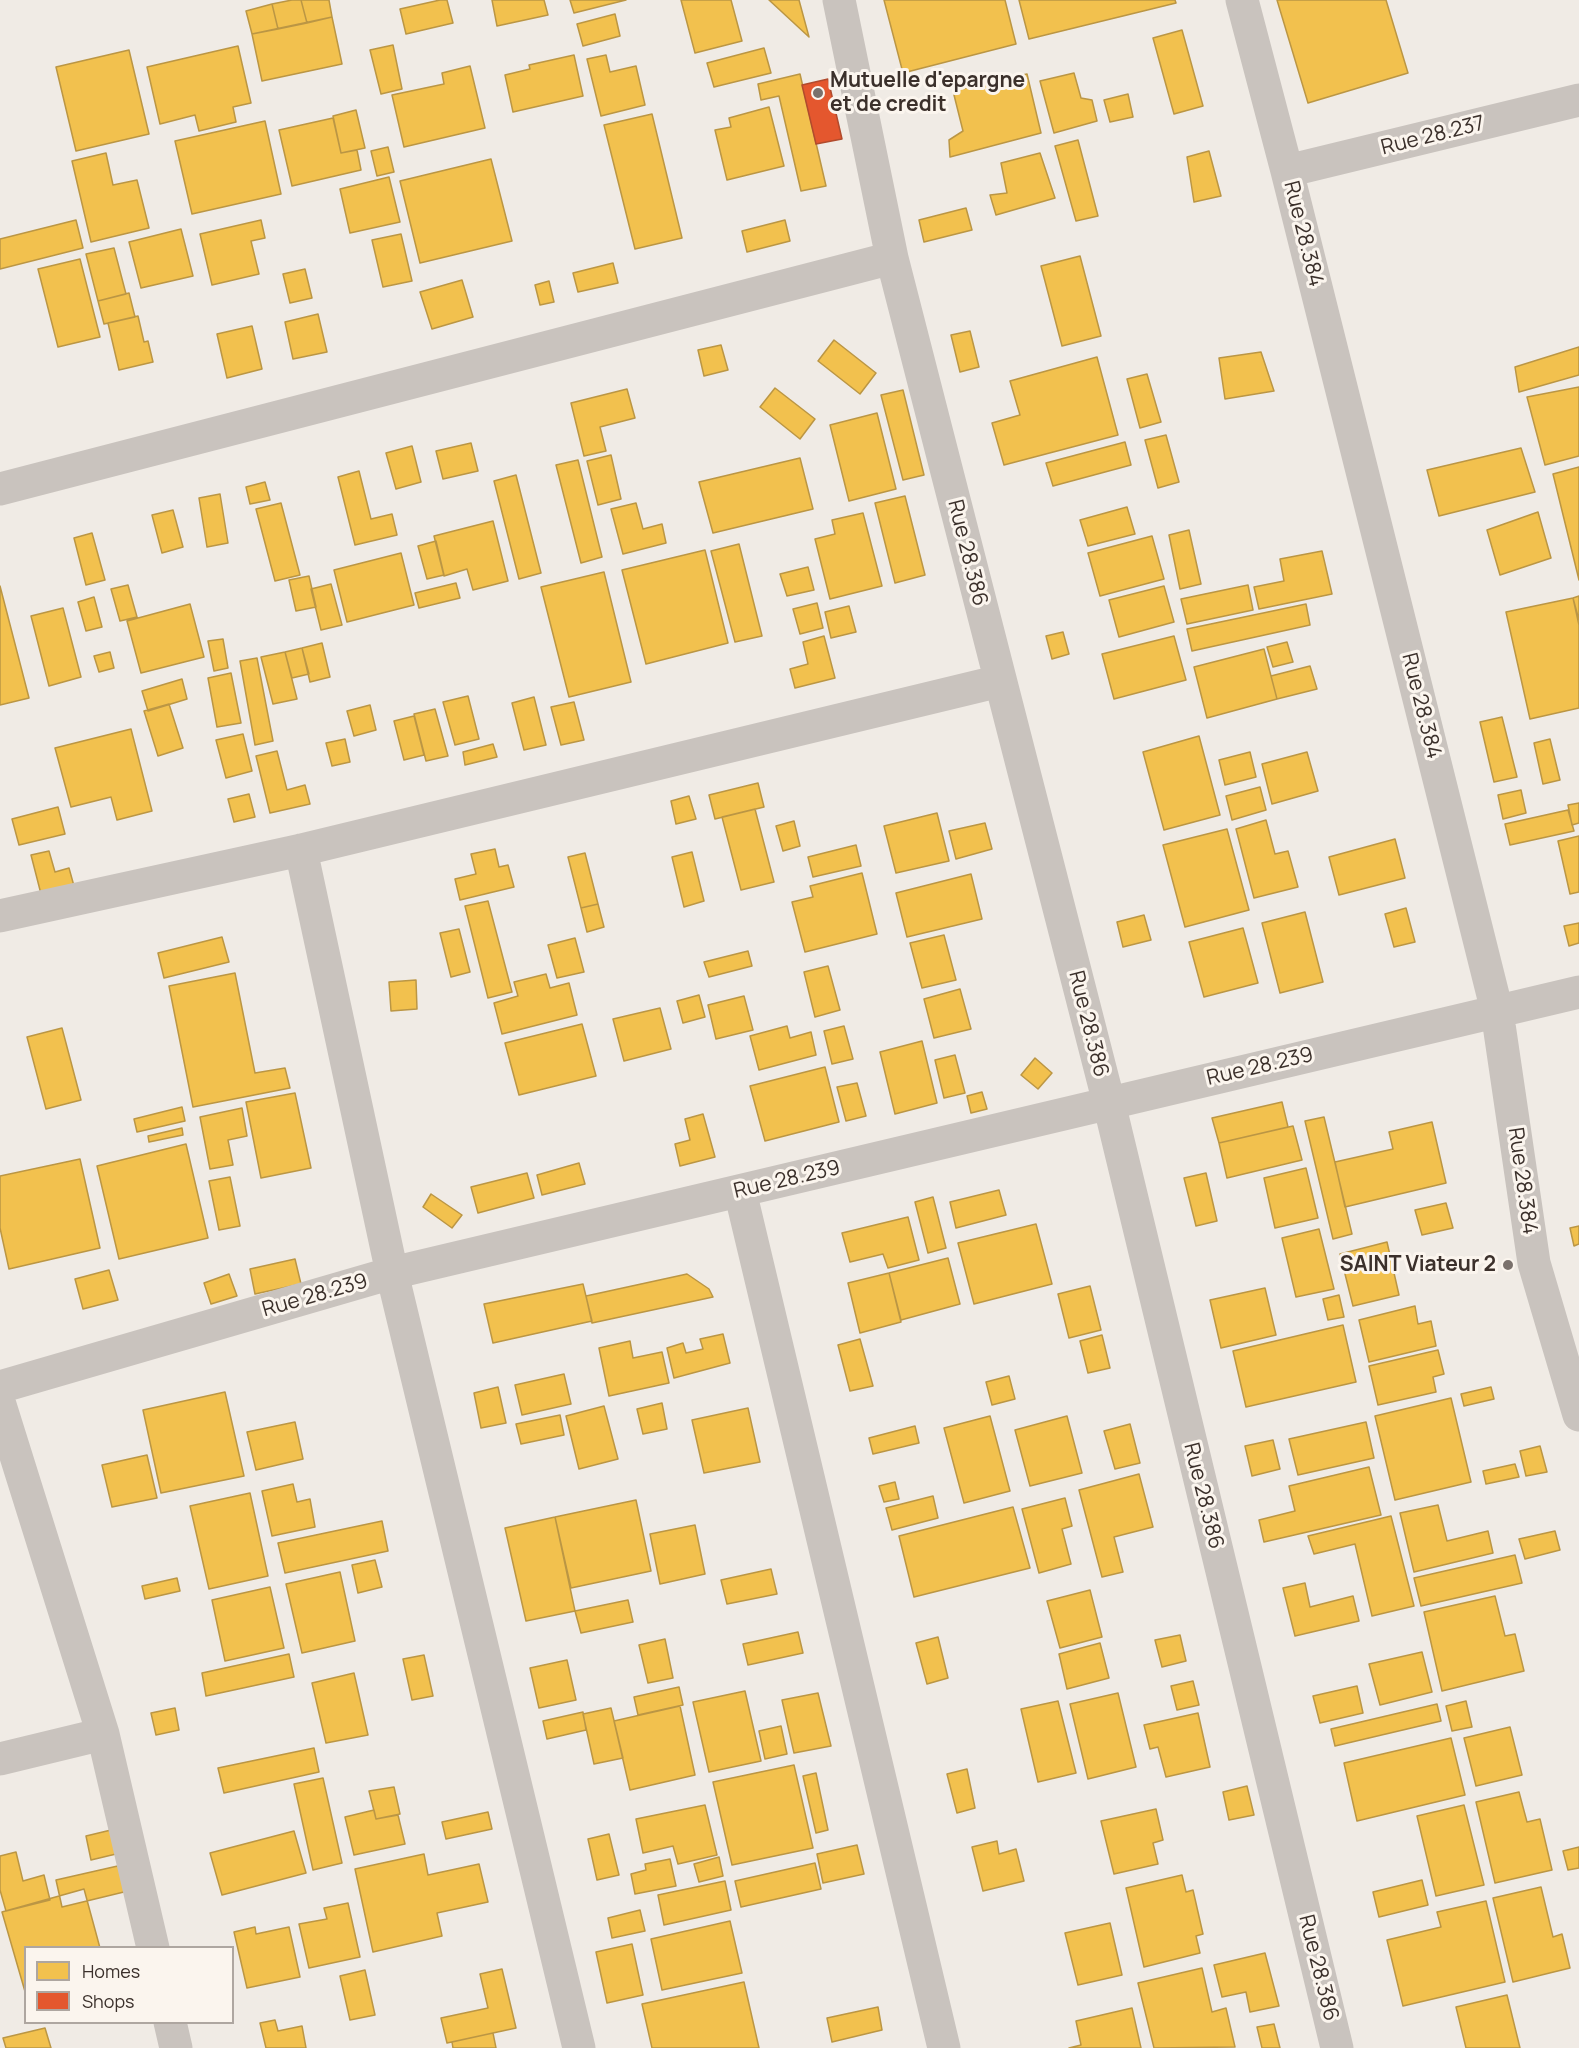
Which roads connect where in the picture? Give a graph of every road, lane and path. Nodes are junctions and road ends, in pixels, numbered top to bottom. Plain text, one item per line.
1 (839, 0) edge
2 (1242, 0) edge
3 (1579, 100) edge
4 (1287, 171) junction
5 (892, 258) junction
6 (0, 489) edge
7 (1000, 681) junction
8 (301, 850) junction
9 (0, 916) edge
10 (1579, 992) edge
11 (1497, 1011) junction
12 (1109, 1103) junction
13 (740, 1191) junction
14 (392, 1274) junction
15 (0, 1387) edge
16 (0, 1405) edge
17 (1579, 1415) edge
18 (103, 1734) junction
19 (0, 1759) edge
20 (153, 1946) edge
21 (170, 2024) edge
22 (176, 2048) edge
23 (579, 2048) edge
24 (944, 2048) edge
25 (1337, 2048) edge

1 - 5 street, Rue 28.386
2 - 4 street, Rue 28.384
3 - 4 street, Rue 28.237
4 - 11 street, Rue 28.384
5 - 6 street
5 - 7 street, Rue 28.386
7 - 8 street
7 - 12 street, Rue 28.386
8 - 9 street
8 - 14 street
10 - 11 street, Rue 28.239
11 - 12 street, Rue 28.239
11 - 17 street, Rue 28.384
12 - 13 street, Rue 28.239
12 - 25 street, Rue 28.386
13 - 14 street, Rue 28.239
13 - 24 street
14 - 15 street, Rue 28.239
14 - 23 street
16 - 18 street
18 - 19 street
18 - 20 street
21 - 22 street

